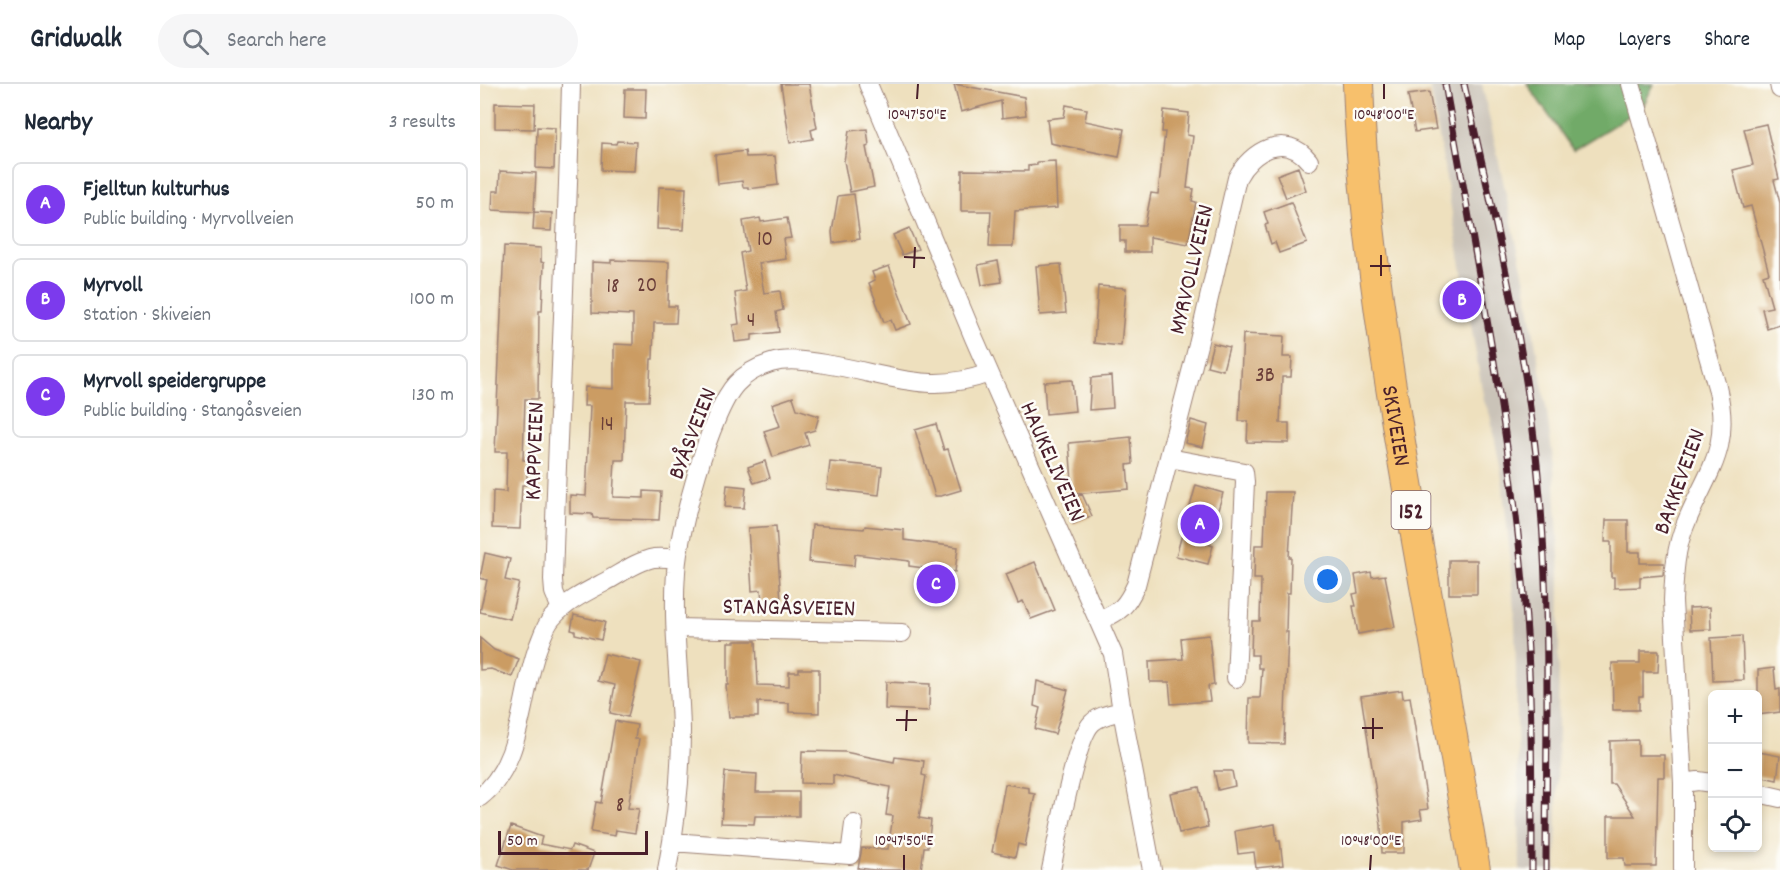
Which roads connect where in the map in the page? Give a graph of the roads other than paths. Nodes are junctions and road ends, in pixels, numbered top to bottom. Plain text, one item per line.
1 (571, 84) edge
2 (868, 84) edge
3 (1358, 84) edge
4 (1630, 84) edge
5 (1779, 84) edge
6 (1780, 89) edge
7 (1309, 161) dead end
8 (989, 373) junction
9 (1169, 458) junction
10 (677, 559) junction
11 (561, 609) junction
12 (1099, 621) junction
13 (676, 628) junction
14 (902, 633) dead end
15 (1236, 678) dead end
16 (1122, 711) junction
17 (1708, 782) edge
18 (1683, 783) junction
19 (1762, 794) edge
20 (480, 797) edge
21 (1780, 798) edge
22 (854, 824) dead end
23 (672, 842) junction
24 (849, 862) edge
25 (667, 870) edge
26 (1051, 870) edge
27 (1152, 870) edge
28 (1475, 870) edge
29 (1683, 870) edge

1 - 11 street, KAPPVEIEN
2 - 8 street, HAUKELIVEIEN
3 - 28 main road, SKIVEIEN / 152
4 - 18 street, BAKKEVEIEN
5 - 6 street
7 - 9 street, MYRVOLLVEIEN
8 - 10 street, BYÅSVEIEN
8 - 12 street, HAUKELIVEIEN
9 - 12 street, MYRVOLLVEIEN
9 - 15 street
10 - 11 street
10 - 13 street
11 - 20 street
12 - 16 street, HAUKELIVEIEN
13 - 14 street, STANGÅSVEIEN
13 - 23 street
16 - 26 street
16 - 27 street, HAUKELIVEIEN
17 - 18 street
18 - 29 street, BAKKEVEIEN
19 - 21 street
22 - 24 street
23 - 24 street
23 - 25 street

